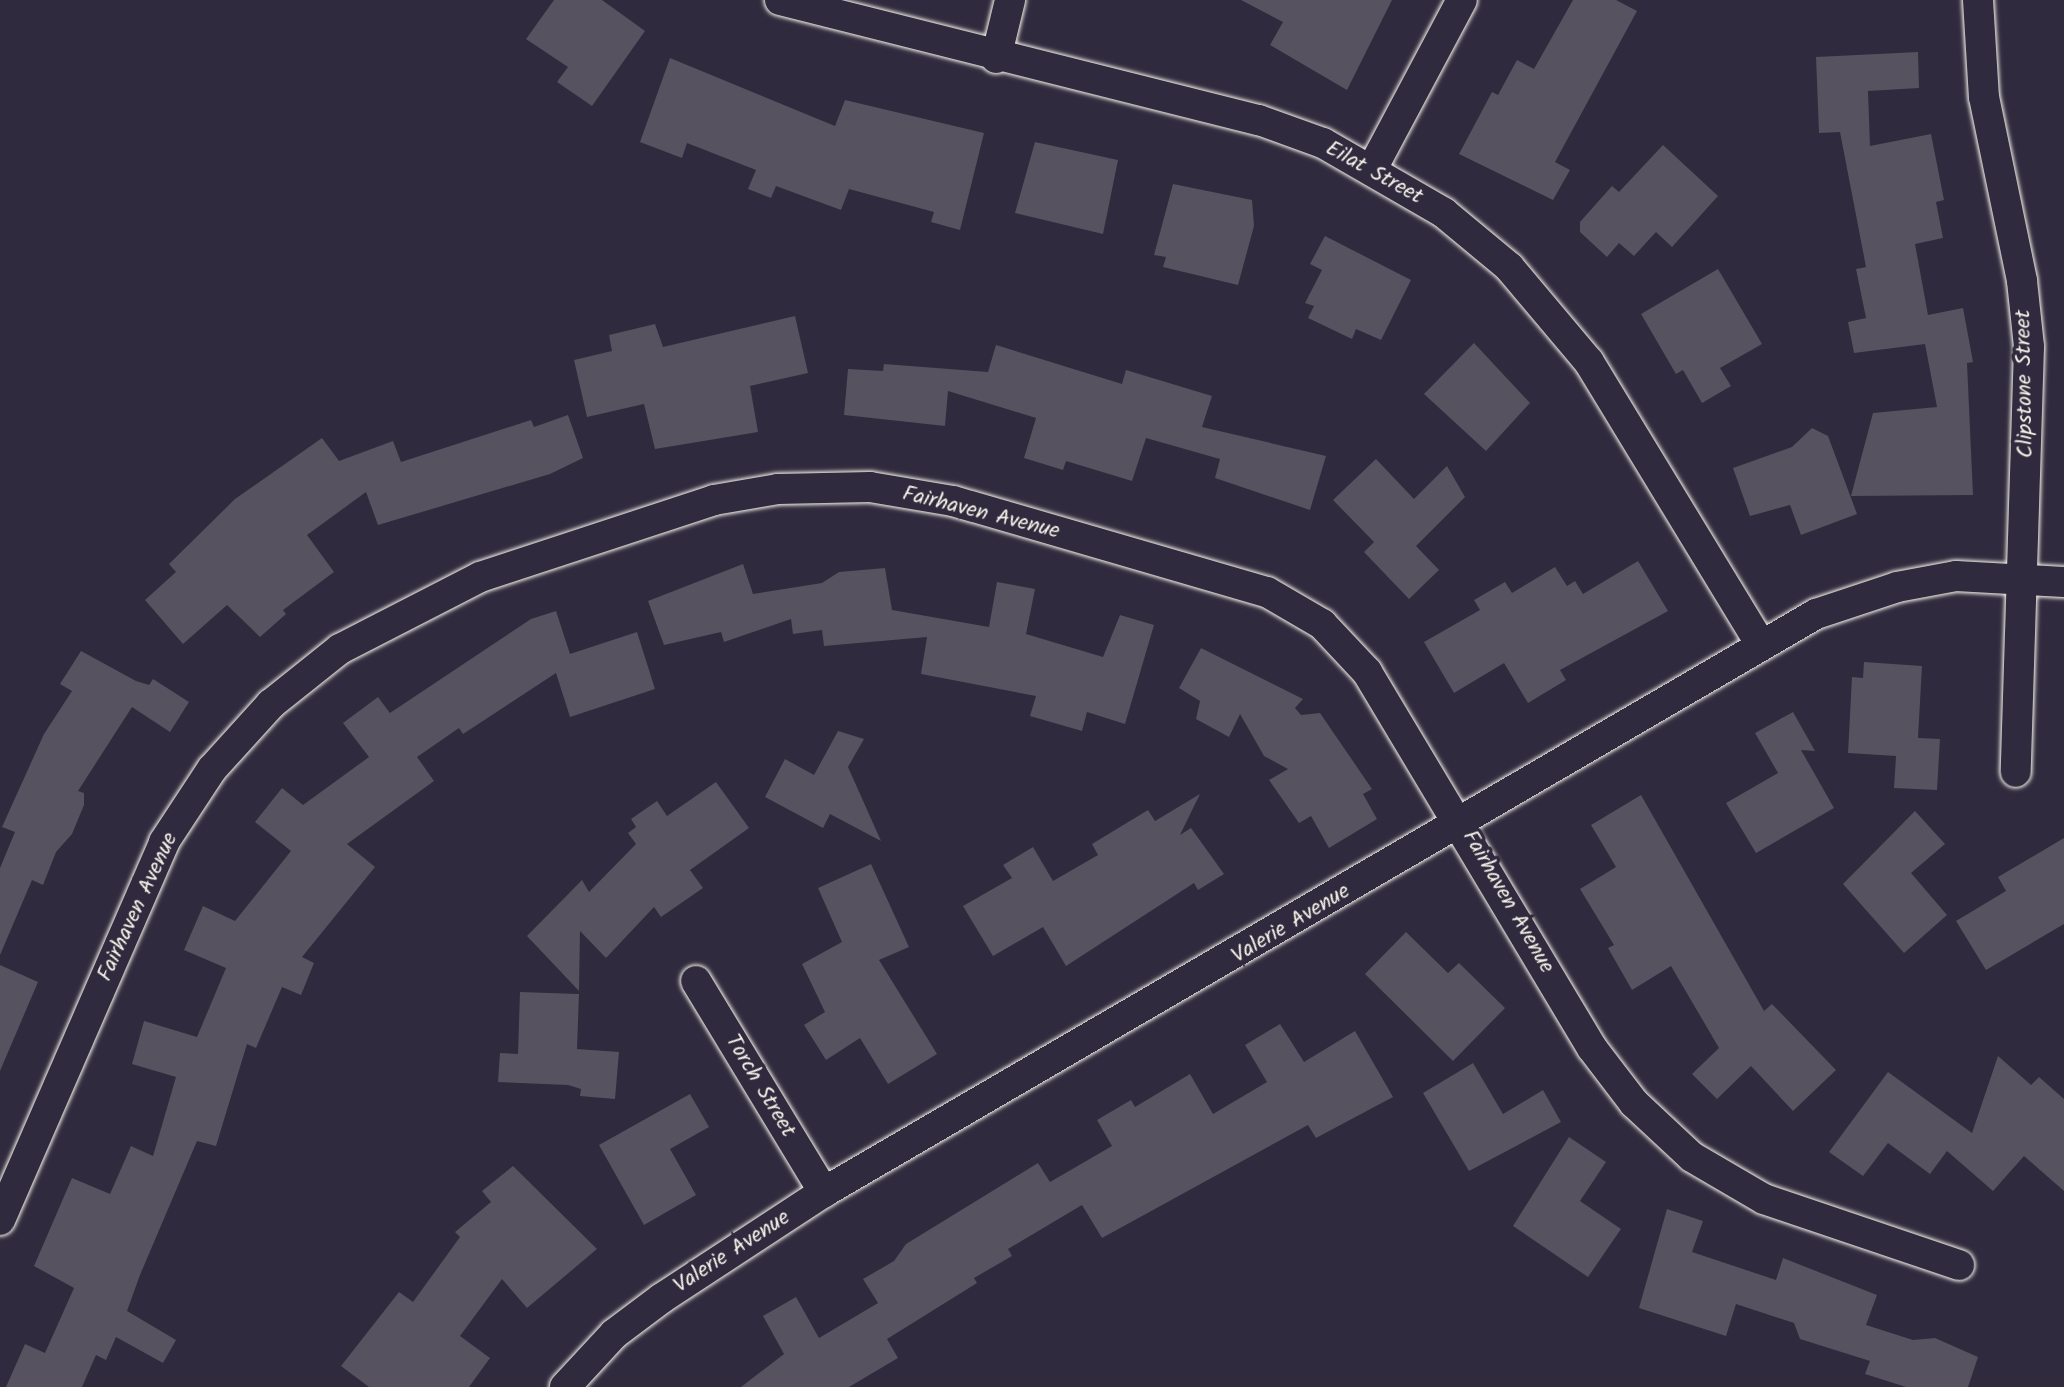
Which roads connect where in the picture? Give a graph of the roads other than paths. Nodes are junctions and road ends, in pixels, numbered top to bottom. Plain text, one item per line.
1 (780, 0) edge
2 (1010, 0) edge
3 (1462, 0) edge
4 (1978, 0) edge
5 (996, 58) junction
6 (1372, 169) junction
7 (2024, 576) junction
8 (2064, 582) edge
9 (1761, 645) junction
10 (2016, 772) dead end
11 (1462, 822) junction
12 (696, 981) dead end
13 (824, 1192) junction
14 (0, 1220) edge
15 (1959, 1265) dead end
16 (565, 1387) edge

1 - 5 street, Eilat Street
2 - 5 street
3 - 6 street
4 - 7 street, Clipstone Street
5 - 6 street, Eilat Street
6 - 9 street, Eilat Street
7 - 8 street, Valerie Avenue
7 - 9 street, Valerie Avenue
7 - 10 street, Clipstone Street
9 - 11 street, Valerie Avenue
11 - 13 street, Valerie Avenue
11 - 14 street, Fairhaven Avenue
11 - 15 street, Fairhaven Avenue
12 - 13 street, Torch Street
13 - 16 street, Valerie Avenue

